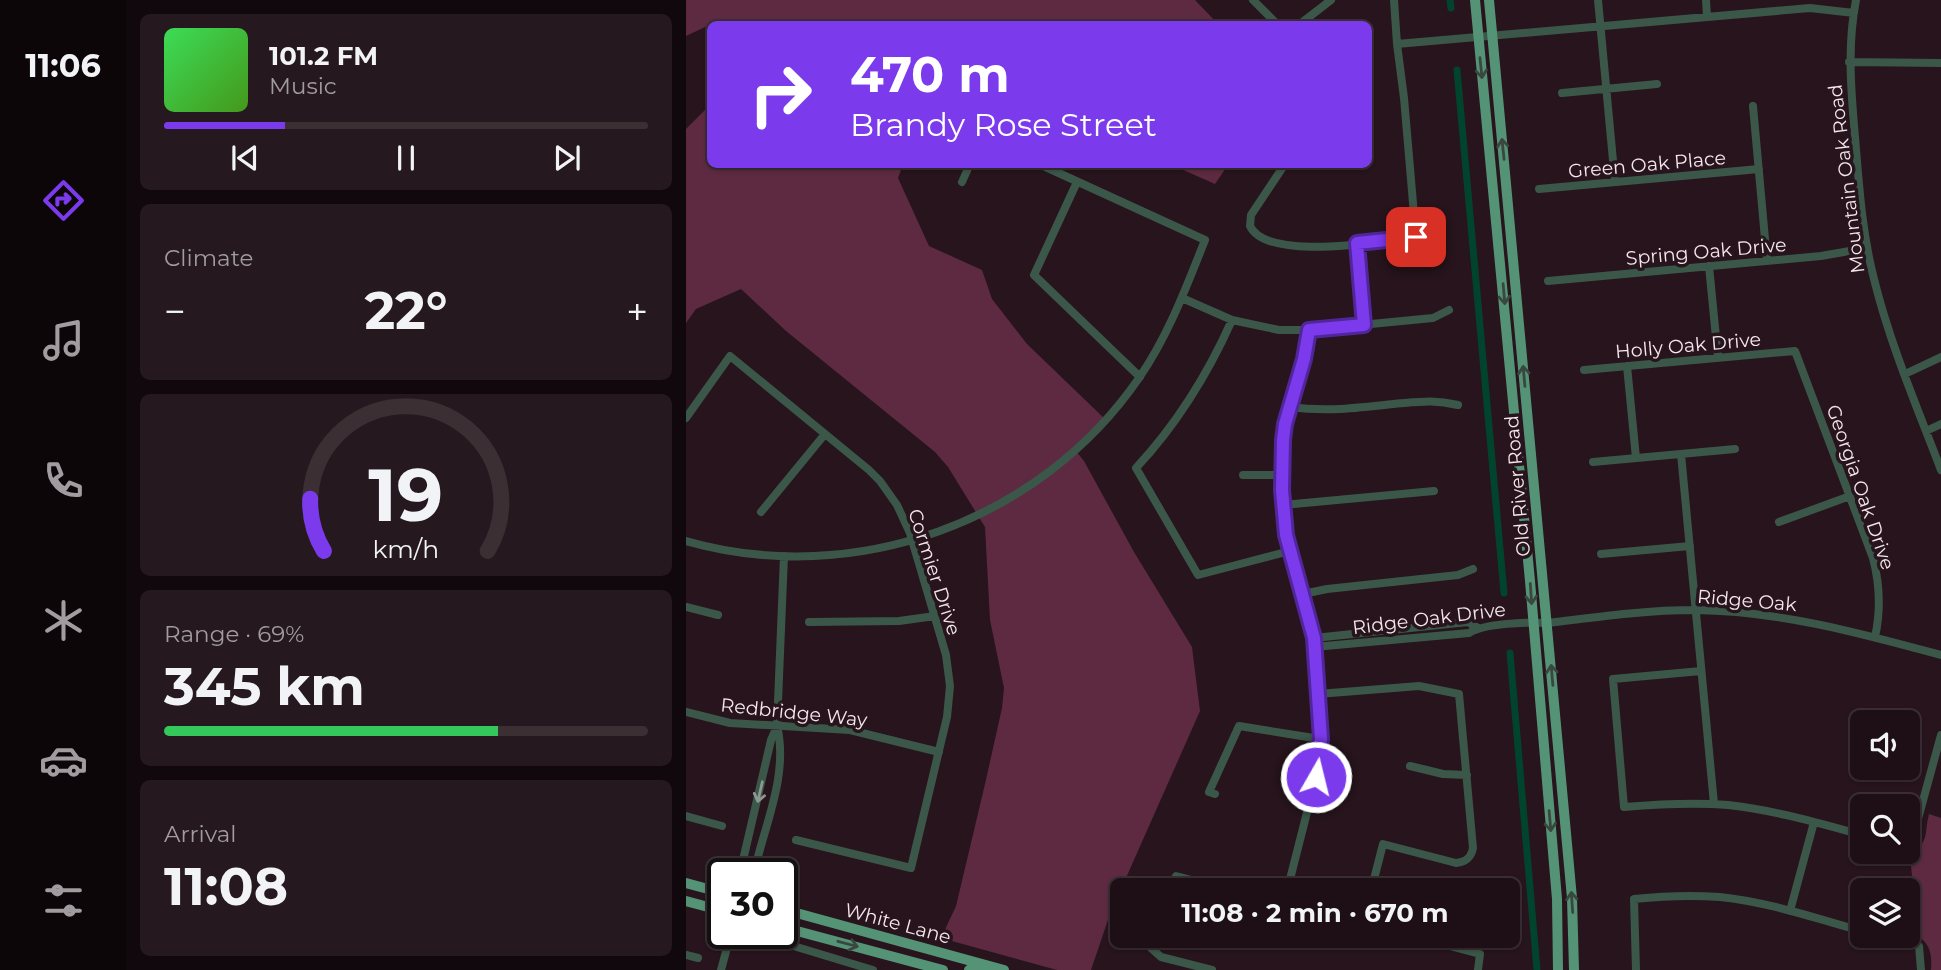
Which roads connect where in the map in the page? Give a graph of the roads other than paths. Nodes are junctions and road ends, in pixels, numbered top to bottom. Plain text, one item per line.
1 (1254, 0) edge
2 (1331, 0) edge
3 (1394, 0) edge
4 (1475, 0) edge
5 (1489, 0) edge
6 (1598, 0) edge
7 (1706, 0) edge
8 (1856, 0) edge
9 (1854, 13) junction
10 (1707, 17) junction
11 (1274, 21) edge
12 (1304, 21) edge
13 (1601, 27) junction
14 (1492, 36) junction
15 (1478, 37) junction
16 (1397, 44) junction
17 (1849, 62) junction
18 (1941, 63) edge
19 (1657, 84) dead end
20 (1606, 89) junction
21 (1562, 93) dead end
22 (1753, 106) dead end
23 (968, 168) edge
24 (1047, 168) edge
25 (1282, 168) edge
26 (1759, 169) junction
27 (962, 182) dead end
28 (1077, 182) junction
29 (1615, 182) junction
30 (1539, 189) dead end
31 (1357, 243) junction
32 (1867, 248) junction
33 (1767, 261) junction
34 (1709, 266) junction
35 (1548, 281) dead end
36 (1182, 298) junction
37 (1449, 310) dead end
38 (1232, 320) junction
39 (1364, 325) junction
40 (1309, 330) junction
41 (1795, 351) joint
42 (1941, 357) edge
43 (1718, 358) junction
44 (1627, 366) junction
45 (1584, 370) dead end
46 (1905, 373) junction
47 (1140, 377) junction
48 (1458, 405) dead end
49 (1290, 407) junction
50 (686, 418) edge
51 (1941, 425) edge
52 (1926, 430) junction
53 (825, 434) junction
54 (1735, 449) dead end
55 (1681, 454) junction
56 (1636, 458) junction
57 (1593, 462) dead end
58 (1941, 470) edge
59 (1243, 475) dead end
60 (1282, 475) junction
61 (1434, 491) dead end
62 (1850, 496) junction
63 (1283, 505) junction
64 (761, 512) dead end
65 (1779, 522) dead end
66 (686, 541) edge
67 (912, 541) junction
68 (1690, 546) junction
69 (1290, 551) junction
70 (1601, 554) dead end
71 (784, 556) junction
72 (1472, 569) dead end
73 (1303, 594) junction
74 (686, 607) edge
75 (1696, 610) junction
76 (718, 615) dead end
77 (934, 616) junction
78 (809, 622) dead end
79 (1533, 622) junction
80 (1547, 623) junction
81 (1478, 628) junction
82 (1875, 637) junction
83 (1314, 642) junction
84 (1941, 655) edge
85 (1701, 671) junction
86 (1318, 694) junction
87 (686, 713) edge
88 (778, 726) junction
89 (1941, 735) edge
90 (1321, 739) junction
91 (939, 752) junction
92 (1410, 766) dead end
93 (1467, 775) junction
94 (1215, 794) dead end
95 (1714, 804) junction
96 (1920, 812) edge
97 (686, 816) edge
98 (1814, 822) junction
99 (722, 826) dead end
100 (1850, 832) edge
101 (796, 840) dead end
102 (743, 858) edge
103 (758, 858) edge
104 (1290, 878) edge
105 (1374, 878) edge
106 (686, 883) edge
107 (707, 889) edge
108 (686, 901) edge
109 (707, 907) edge
110 (1790, 911) junction
111 (798, 913) edge
112 (1850, 928) edge
113 (798, 931) edge
114 (798, 948) edge
115 (1151, 948) edge
116 (1457, 948) edge
117 (1919, 948) edge
118 (727, 949) edge
119 (686, 955) edge
120 (698, 958) dead end
121 (721, 970) edge
122 (873, 970) edge
123 (943, 970) edge
124 (969, 970) edge
125 (981, 970) edge
126 (1004, 970) edge
127 (1212, 970) edge
128 (1478, 970) edge
129 (1558, 970) edge
130 (1574, 970) edge
131 (1636, 970) edge
132 (1921, 970) edge

1 - 11 street
2 - 12 street
3 - 16 street
4 - 15 main road, Old River Road
5 - 14 main road, Old River Road
6 - 13 street
7 - 10 street
8 - 9 street, Mountain Oak Road
9 - 10 street
9 - 17 street, Mountain Oak Road
10 - 13 street
13 - 14 street
13 - 20 street
14 - 15 street
80 -> 14 main road, Old River Road
15 - 16 street
15 -> 79 main road, Old River Road
16 - 31 street
17 - 18 street
17 - 32 street, Mountain Oak Road
19 - 20 street
20 - 21 street
20 - 29 street
22 - 26 street
23 - 27 street
24 - 28 street
25 - 31 street
26 - 29 street, Green Oak Place
26 - 33 street
28 - 36 street
28 - 47 street
29 - 30 street, Green Oak Place
31 - 39 street
32 - 33 street, Spring Oak Drive
32 - 46 street, Mountain Oak Road
33 - 34 street, Spring Oak Drive
34 - 35 street, Spring Oak Drive
34 - 43 street
36 - 38 street
36 - 47 street
37 - 39 street
38 - 40 street
38 - 69 street
39 - 40 street
40 - 49 street
41 - 43 street, Holly Oak Drive
41 - 62 street, Georgia Oak Drive
42 - 46 street
43 - 44 street, Holly Oak Drive
44 - 45 street, Holly Oak Drive
44 - 56 street
46 - 52 street, Mountain Oak Road
47 - 67 street
48 - 49 street
49 - 60 street
50 - 53 street, Cormier Drive
51 - 52 street
52 - 58 street, Mountain Oak Road
53 - 64 street
53 - 67 street, Cormier Drive
54 - 55 street
55 - 56 street
55 - 68 street
56 - 57 street
59 - 60 street
60 - 63 street
61 - 63 street
62 - 65 street
62 - 82 street, Georgia Oak Drive
63 - 69 street
66 - 71 street
67 - 71 street
67 - 77 street, Cormier Drive
68 - 70 street
68 - 75 street
69 - 73 street
71 - 88 street
72 - 73 street
73 - 83 street
74 - 76 street
75 - 80 street, Ridge Oak
75 - 82 street, Ridge Oak
75 - 85 street
77 - 78 street
77 - 91 street, Cormier Drive
79 - 80 street, Ridge Oak Drive
79 - 81 street, Ridge Oak Drive
79 -> 129 main road, Old River Road
130 -> 80 main road, Old River Road
81 - 83 street, Ridge Oak Drive
81 - 83 street, Ridge Oak Drive
82 - 84 street, Ridge Oak
83 - 86 street
85 - 95 street
85 - 95 street
86 - 90 street
86 - 93 street
87 - 88 street, Redbridge Way
88 - 91 street, Redbridge Way
88 -> 102 street
88 - 103 street
89 - 96 street
90 - 94 street
90 - 104 street
91 - 101 street, Cormier Drive
92 - 93 street
93 - 105 street
95 - 98 street
97 - 99 street
98 - 100 street
98 - 110 street
106 - 107 main road
108 - 109 main road
110 - 112 street
110 - 131 street
111 - 126 main road, White Lane
113 -> 123 main road, White Lane
114 - 122 street
115 - 127 street
116 - 128 street
117 - 132 street
118 - 121 street
119 - 120 street
124 - 125 main road

